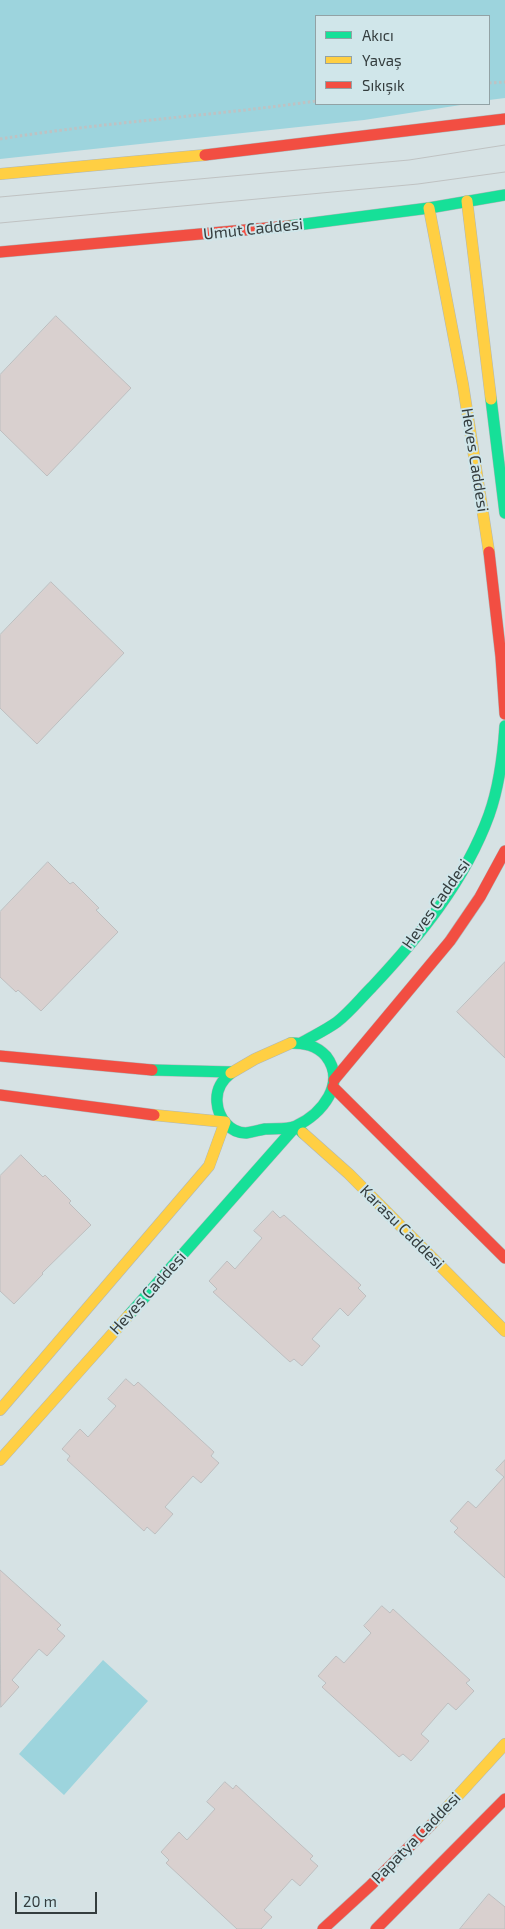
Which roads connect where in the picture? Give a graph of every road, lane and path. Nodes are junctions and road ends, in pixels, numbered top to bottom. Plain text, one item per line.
1 (505, 82) edge
2 (490, 83) edge
3 (315, 101) edge
4 (505, 119) edge
5 (0, 139) edge
6 (0, 174) edge
7 (505, 195) edge
8 (467, 201) junction
9 (429, 208) junction
10 (0, 252) edge
11 (505, 513) edge
12 (505, 714) edge
13 (505, 726) edge
14 (505, 851) edge
15 (301, 1042) junction
16 (0, 1056) edge
17 (232, 1072) junction
18 (334, 1083) junction
19 (0, 1095) edge
20 (225, 1122) junction
21 (296, 1126) junction
22 (505, 1258) edge
23 (505, 1331) edge
24 (0, 1410) edge
25 (0, 1460) edge
26 (505, 1744) edge
27 (505, 1798) edge
28 (323, 1929) edge
29 (376, 1929) edge

1 - 2 path
3 - 5 path
4 - 6 street
7 - 8 street, Umut Caddesi
8 - 9 street, Umut Caddesi
8 - 11 street, Heves Caddesi
9 - 10 street, Umut Caddesi
9 - 12 street, Heves Caddesi
13 - 15 street, Heves Caddesi
14 - 18 street, Heves Caddesi
15 - 17 street
15 - 18 street
16 - 17 street
17 - 20 street
18 - 21 street
18 - 22 street
19 - 20 street
20 - 21 street
20 - 24 street
21 - 23 street, Karasu Caddesi
21 - 25 street, Heves Caddesi
26 - 28 street, Papatya Caddesi
27 - 29 street

